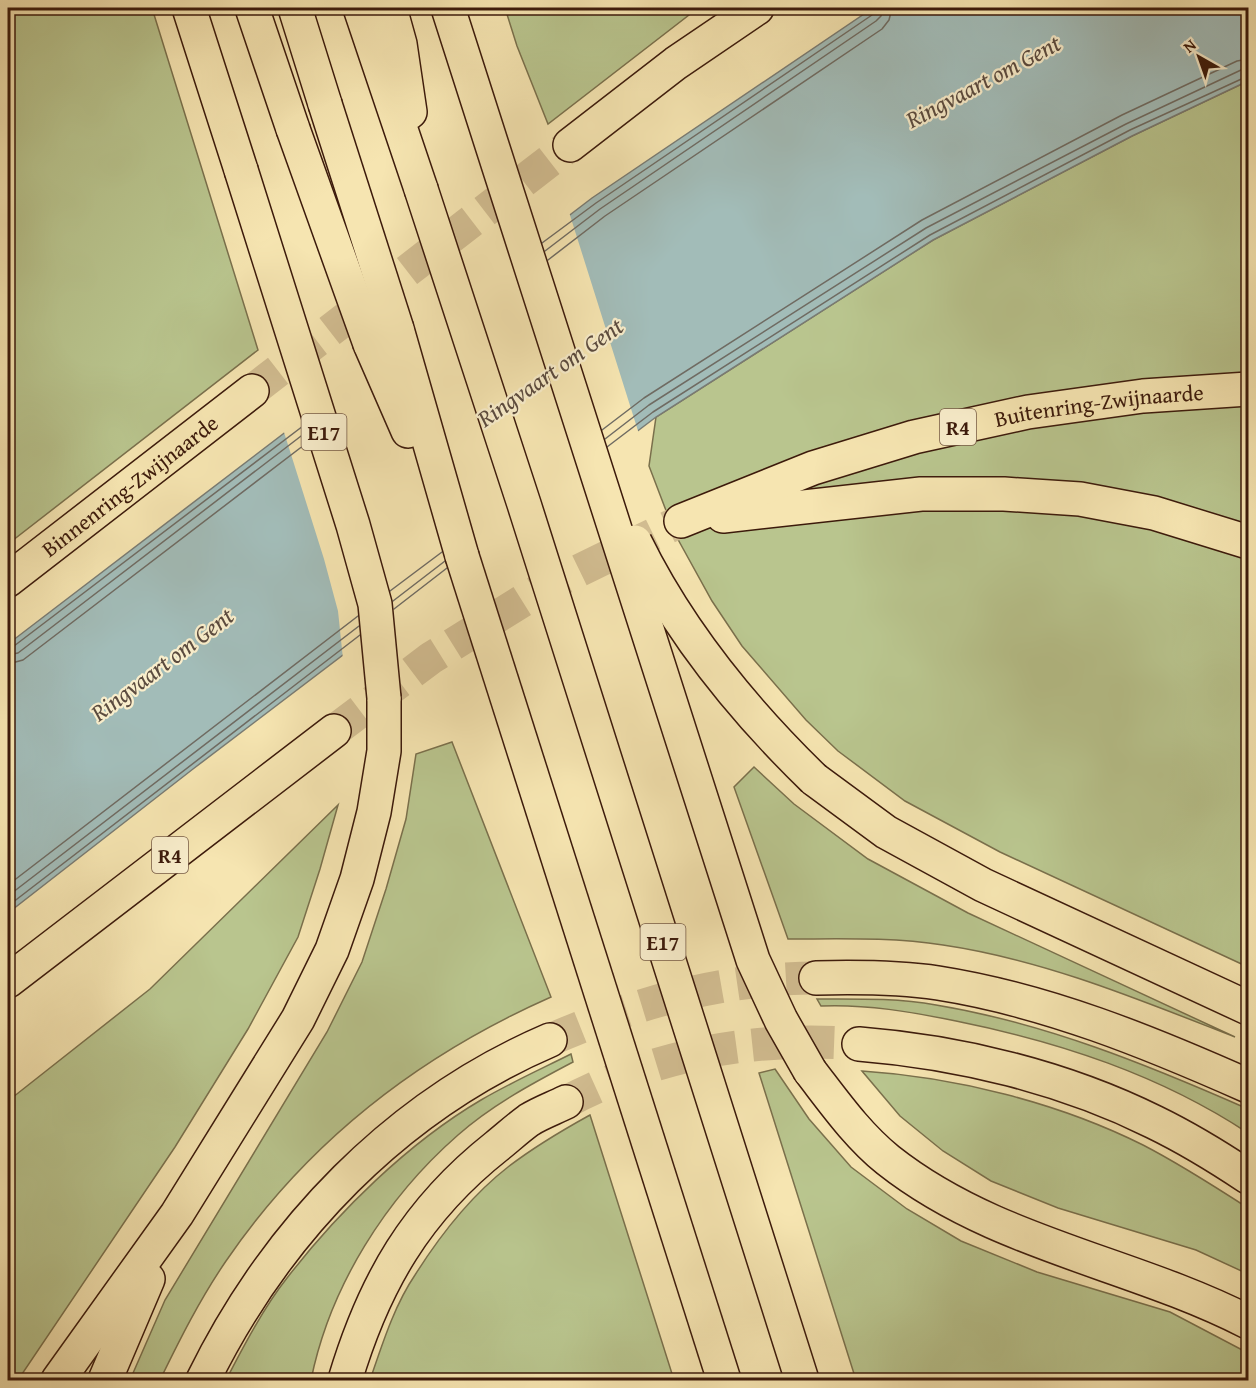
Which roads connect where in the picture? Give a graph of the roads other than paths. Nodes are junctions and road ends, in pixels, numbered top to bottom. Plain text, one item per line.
1 (189, 8) edge
2 (252, 8) edge
3 (295, 8) edge
4 (360, 8) edge
5 (390, 8) edge
6 (448, 8) edge
7 (757, 8) edge
8 (389, 53) junction
9 (570, 145) tunnel mouth
10 (1248, 389) edge
11 (252, 391) tunnel mouth
12 (585, 440) junction
13 (1248, 542) edge
14 (462, 556) junction
15 (8, 580) edge
16 (334, 731) tunnel mouth
17 (816, 978) tunnel mouth
18 (8, 981) edge
19 (1248, 1008) edge
20 (550, 1040) tunnel mouth
21 (859, 1044) tunnel mouth
22 (1248, 1086) edge
23 (566, 1102) tunnel mouth
24 (1248, 1178) edge
25 (177, 1214) junction
26 (1248, 1322) edge
27 (58, 1380) edge
28 (105, 1380) edge
29 (203, 1380) edge
30 (345, 1380) edge
31 (724, 1380) edge
32 (802, 1380) edge

1 - 25 highway, E17, bridge
2 - 14 highway, bridge
3 - 14 highway, bridge
4 - 8 highway, E17
5 - 8 highway, E17
6 - 12 highway, bridge
7 - 9 highway
8 - 32 highway, E17, bridge
10 - 13 highway, Buitenring-Zwijnaarde / R4
11 - 15 highway, Binnenring-Zwijnaarde
12 - 19 highway, bridge
12 - 26 highway, bridge
14 - 31 highway, bridge
16 - 18 highway, R4
17 - 22 highway
20 - 29 highway
21 - 24 highway
23 - 30 highway
25 - 27 highway
25 - 28 highway

